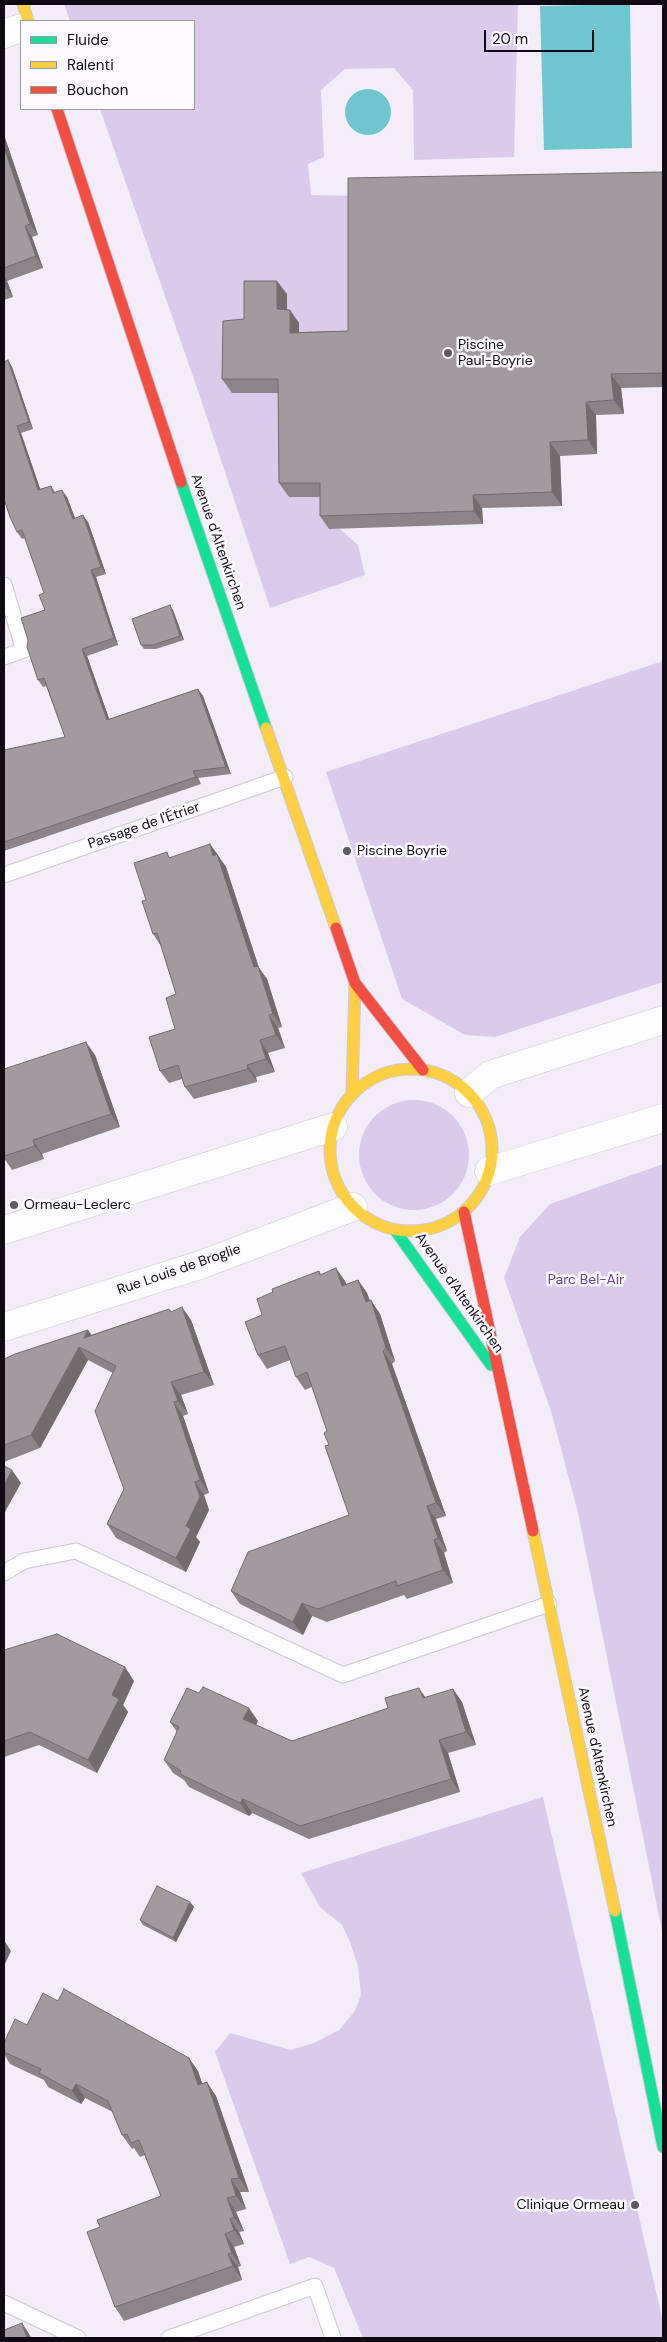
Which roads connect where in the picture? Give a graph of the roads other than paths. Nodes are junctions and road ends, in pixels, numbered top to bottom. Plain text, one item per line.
1 (23, 4) edge
2 (28, 20) edge
3 (20, 28) edge
4 (4, 34) edge
5 (57, 110) edge
6 (4, 585) edge
7 (4, 657) edge
8 (285, 777) junction
9 (4, 875) edge
10 (355, 983) junction
11 (663, 1020) edge
12 (423, 1070) junction
13 (469, 1093) junction
14 (352, 1094) junction
15 (663, 1118) edge
16 (333, 1127) junction
17 (489, 1171) junction
18 (353, 1207) junction
19 (464, 1212) junction
20 (4, 1230) edge
21 (395, 1230) junction
22 (4, 1327) edge
23 (498, 1374) junction
24 (4, 1573) edge
25 (549, 1604) junction
26 (663, 2147) edge
27 (4, 2303) edge
28 (78, 2338) edge
29 (169, 2338) edge
30 (333, 2338) edge

1 - 2 street
3 - 4 street
5 - 8 street, Avenue d'Altenkirchen
6 - 7 lane
8 - 9 lane, Passage de l'Étrier
8 - 10 street, Avenue d'Altenkirchen
10 - 12 street, Avenue d'Altenkirchen
10 - 14 street, Avenue d'Altenkirchen
11 - 13 street
12 - 13 street
12 - 14 street
13 - 17 street
14 - 16 street
15 - 17 street
16 - 18 street
16 - 20 street
17 - 19 street
18 - 21 street
18 - 22 street, Rue Louis de Broglie
19 - 21 street
19 - 23 street, Avenue d'Altenkirchen
21 - 23 street, Avenue d'Altenkirchen
23 - 25 street, Avenue d'Altenkirchen
24 - 25 lane
25 - 26 street, Avenue d'Altenkirchen
27 - 28 lane
29 - 30 lane

